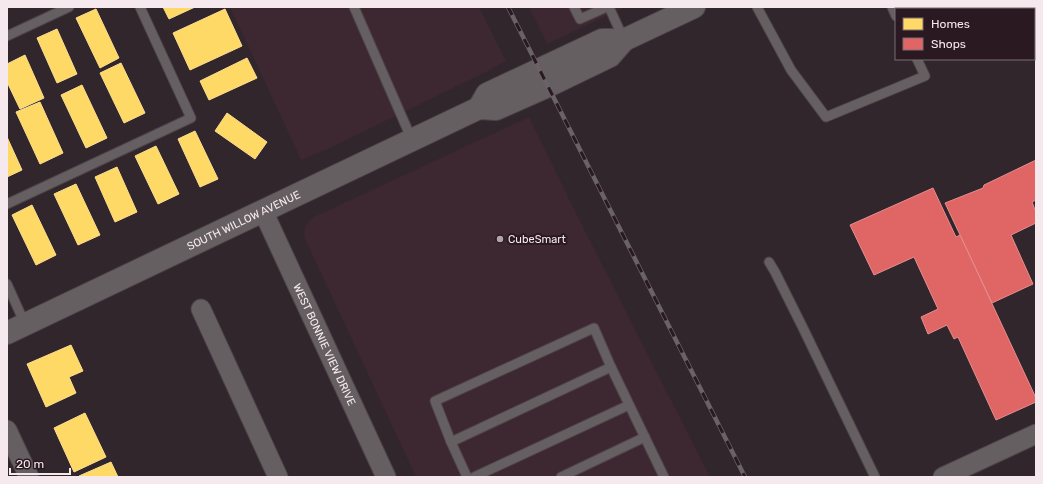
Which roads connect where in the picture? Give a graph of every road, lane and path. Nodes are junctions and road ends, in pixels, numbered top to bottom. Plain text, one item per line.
1 (69, 7) edge
2 (140, 7) edge
3 (354, 7) edge
4 (574, 7) edge
5 (608, 7) edge
6 (694, 7) edge
7 (757, 7) edge
8 (7, 36) edge
9 (624, 40) junction
10 (917, 60) edge
11 (412, 140) junction
12 (7, 204) edge
13 (263, 211) junction
14 (769, 262) dead end
15 (7, 284) edge
16 (202, 309) dead end
17 (16, 328) edge
18 (611, 367) junction
19 (629, 405) junction
20 (7, 430) edge
21 (1036, 434) edge
22 (645, 438) junction
23 (451, 442) junction
24 (661, 476) edge
25 (29, 477) edge
26 (278, 477) edge
27 (386, 477) edge
28 (467, 477) edge
29 (474, 477) edge
30 (561, 477) edge
31 (875, 477) edge
32 (943, 477) edge

1 - 8 lane
2 - 12 lane
3 - 11 lane
4 - 5 lane
5 - 9 lane
6 - 9 street, SOUTH WILLOW AVENUE
7 - 10 lane
9 - 11 street, SOUTH WILLOW AVENUE
11 - 13 street, SOUTH WILLOW AVENUE
13 - 17 street, SOUTH WILLOW AVENUE
13 - 27 street, WEST BONNIE VIEW DRIVE
14 - 31 lane
15 - 17 lane
16 - 26 street
18 - 19 lane
18 - 23 lane
18 - 23 lane
19 - 22 lane
19 - 29 lane
20 - 25 street
21 - 32 street
22 - 24 lane
22 - 30 lane
23 - 28 lane

